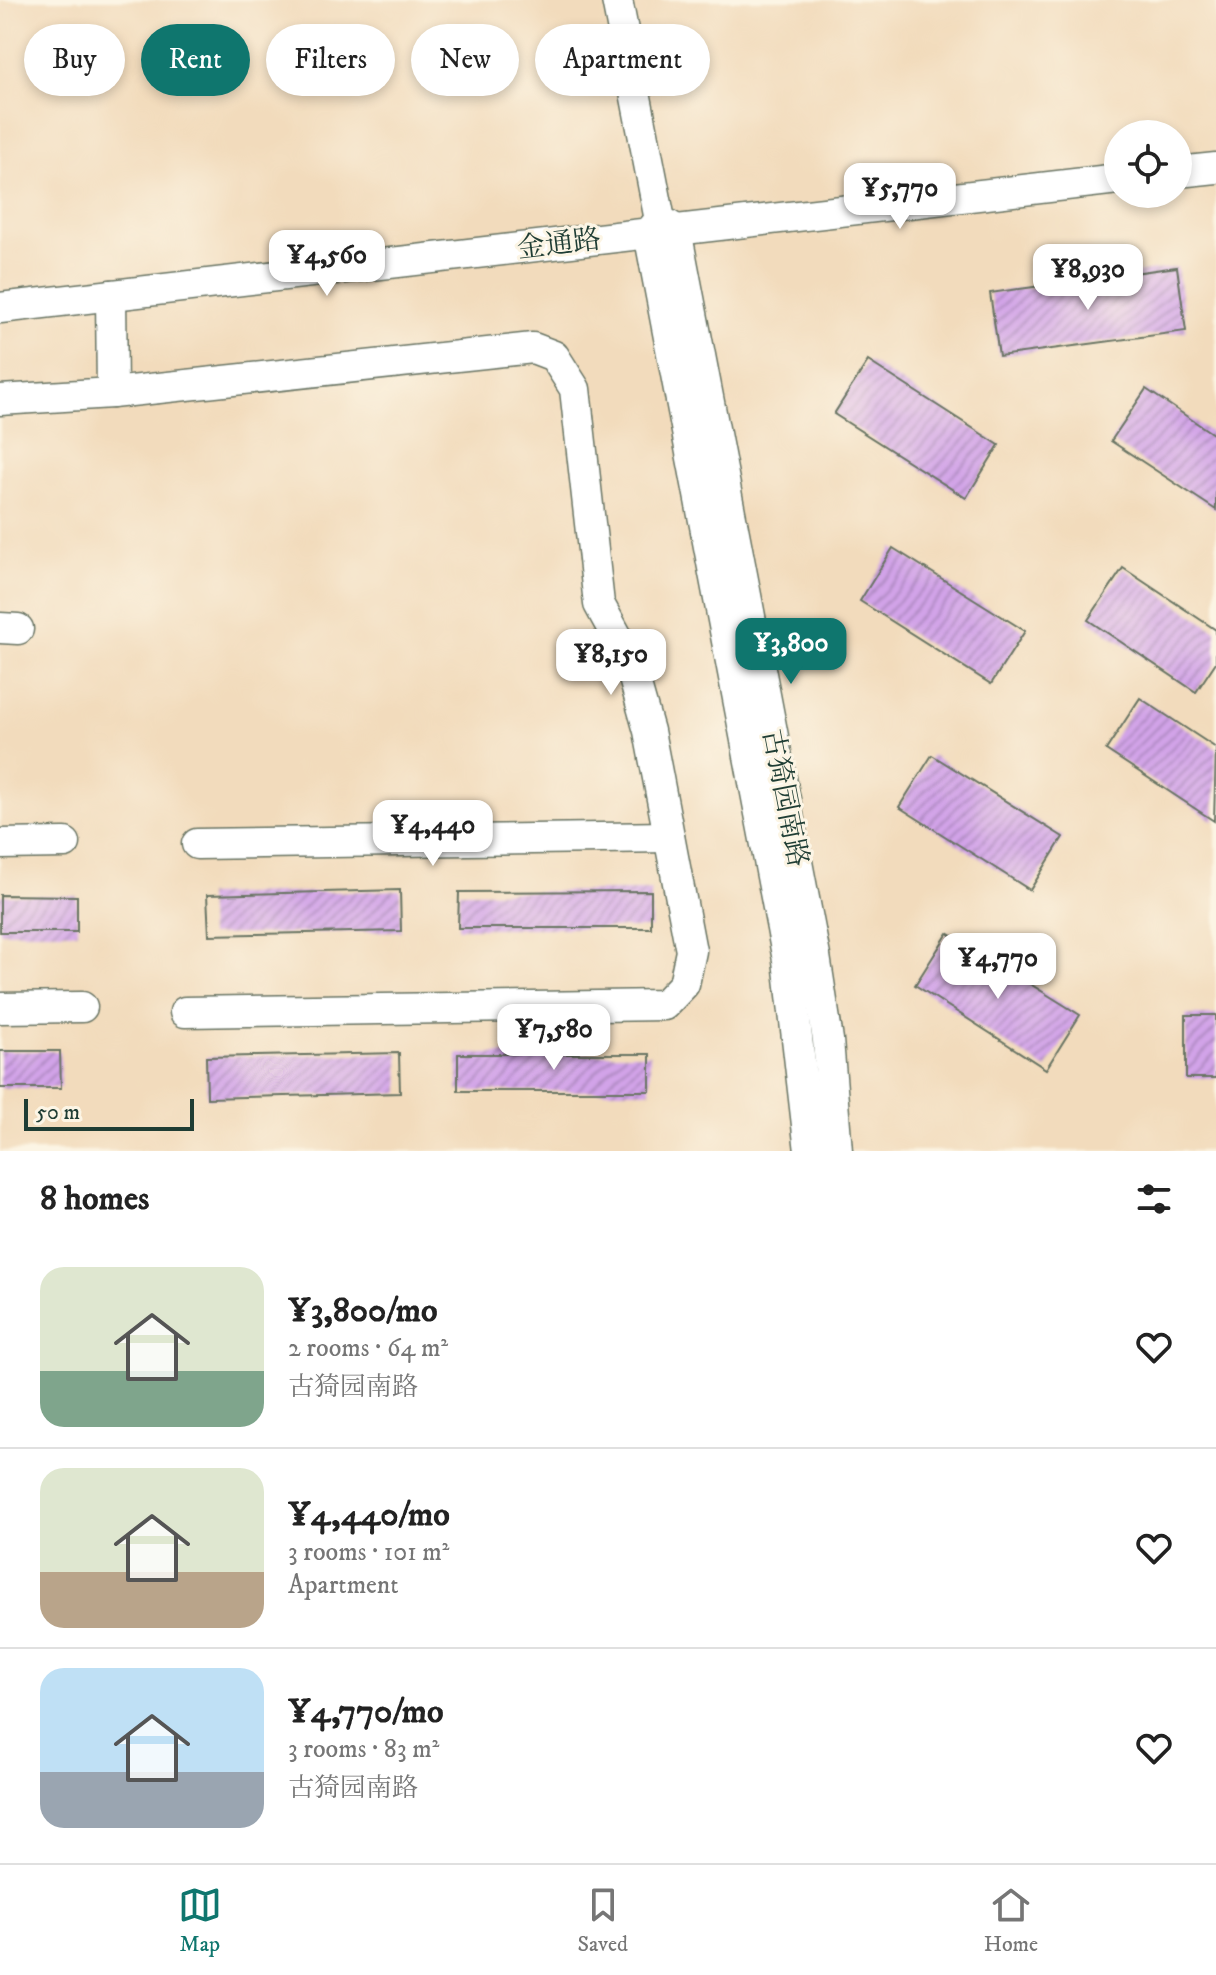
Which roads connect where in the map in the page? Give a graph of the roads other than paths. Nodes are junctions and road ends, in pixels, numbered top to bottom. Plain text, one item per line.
1 (617, 0) edge
2 (1216, 168) edge
3 (1192, 171) edge
4 (1104, 181) edge
5 (661, 228) junction
6 (111, 295) junction
7 (0, 308) edge
8 (112, 393) junction
9 (0, 400) edge
10 (669, 837) junction
11 (65, 843) dead end
12 (0, 844) edge
13 (197, 844) dead end
14 (82, 1007) dead end
15 (0, 1008) edge
16 (185, 1012) dead end
17 (810, 1151) edge
18 (837, 1151) edge

1 - 5 street, 古猗园南路
2 - 3 street
4 - 5 street, 金通路
5 - 6 street, 金通路
5 - 17 street, 古猗园南路
5 - 18 street, 古猗园南路
6 - 7 street, 金通路
6 - 8 street
8 - 9 street
8 - 10 street
10 - 13 street
10 - 16 street
11 - 12 street
14 - 15 street

